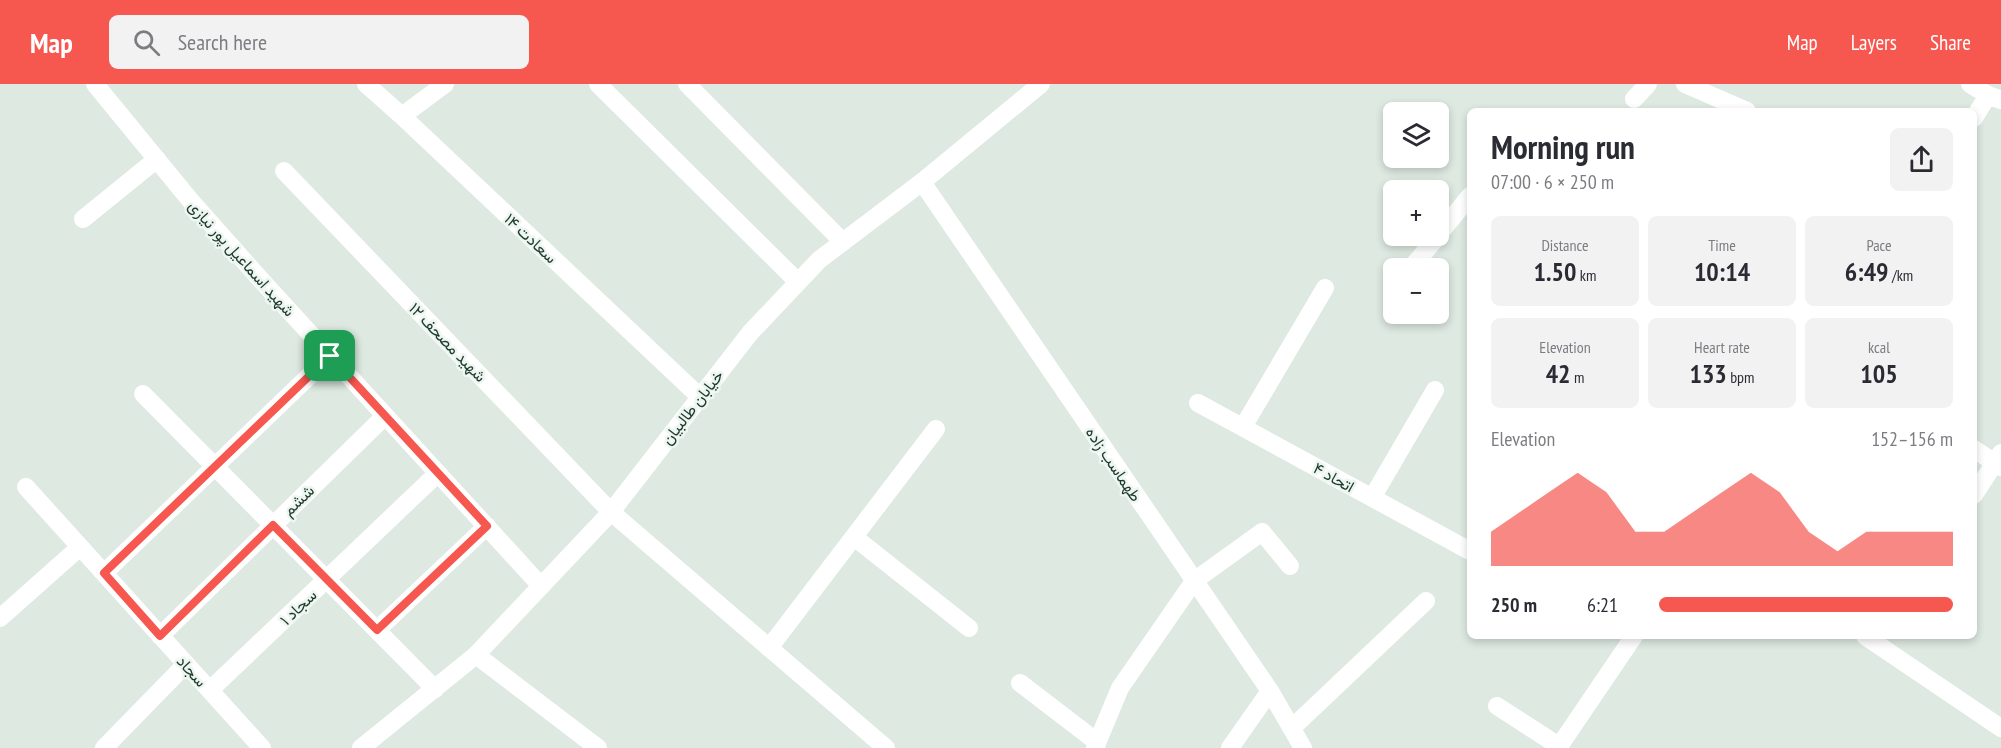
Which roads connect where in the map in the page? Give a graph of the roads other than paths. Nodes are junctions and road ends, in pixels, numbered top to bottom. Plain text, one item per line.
1 (94, 84) edge
2 (366, 84) edge
3 (445, 84) edge
4 (598, 84) edge
5 (687, 84) edge
6 (1041, 84) edge
7 (1648, 84) edge
8 (1685, 84) edge
9 (1970, 84) edge
10 (1995, 98) edge
11 (1634, 99) dead end
12 (1740, 108) edge
13 (1977, 115) edge
14 (402, 116) junction
15 (157, 159) junction
16 (284, 171) dead end
17 (922, 182) junction
18 (1467, 200) edge
19 (82, 219) dead end
20 (1449, 222) edge
21 (843, 242) junction
22 (1429, 246) edge
23 (1419, 258) edge
24 (798, 282) junction
25 (1324, 288) dead end
26 (330, 356) junction
27 (1435, 390) dead end
28 (143, 394) dead end
29 (700, 397) junction
30 (1198, 403) dead end
31 (385, 416) junction
32 (1243, 428) junction
33 (936, 429) dead end
34 (1977, 450) edge
35 (1999, 461) edge
36 (215, 467) junction
37 (438, 473) junction
38 (26, 487) dead end
39 (1977, 491) edge
40 (1371, 498) junction
41 (611, 512) junction
42 (273, 525) junction
43 (487, 526) junction
44 (854, 537) junction
45 (80, 547) junction
46 (1467, 549) edge
47 (1290, 566) dead end
48 (104, 573) junction
49 (327, 580) junction
50 (1194, 581) junction
51 (541, 586) junction
52 (1426, 601) dead end
53 (0, 618) edge
54 (969, 628) dead end
55 (377, 630) junction
56 (160, 636) junction
57 (1628, 639) edge
58 (1869, 639) edge
59 (769, 648) junction
60 (476, 655) junction
61 (186, 664) junction
62 (1020, 683) dead end
63 (435, 688) junction
64 (210, 690) junction
65 (1270, 691) junction
66 (1497, 706) dead end
67 (1292, 728) junction
68 (2001, 728) edge
69 (1096, 745) edge
70 (1558, 747) edge
71 (104, 748) edge
72 (262, 748) edge
73 (361, 748) edge
74 (598, 748) edge
75 (886, 748) edge
76 (1230, 748) edge
77 (1304, 748) edge

1 - 15 street, شهید اسماعیل پور نیازی
2 - 14 street, سعادت ۱۴
3 - 14 street
4 - 24 street
5 - 21 street
6 - 17 street, خیابان طالبیان
7 - 11 street
8 - 12 street
9 - 10 street
10 - 13 street
14 - 29 street, سعادت ۱۴
15 - 19 street
15 - 26 street, شهید اسماعیل پور نیازی
16 - 41 street, شهید مصحف ۱۲
17 - 21 street, خیابان طالبیان
17 - 50 street, طهماسب زاده
18 - 20 street
21 - 24 street, خیابان طالبیان
22 - 23 street
24 - 29 street, خیابان طالبیان
25 - 32 street
26 - 31 street, شهید اسماعیل پور نیازی
26 - 36 street
27 - 40 street
28 - 36 street
29 - 41 street, خیابان طالبیان
30 - 32 street, اتحاد ۴
31 - 37 street, شهید اسماعیل پور نیازی
31 - 42 street, ششم
32 - 40 street, اتحاد ۴
33 - 44 street
34 - 35 street
35 - 39 street
36 - 42 street
36 - 48 street
37 - 43 street, شهید اسماعیل پور نیازی
37 - 49 street, سجاد ۱
38 - 45 street, سجاد
40 - 46 street, اتحاد ۴
41 - 51 street, خیابان طالبیان
41 - 59 street, شهید مصحف ۱۲
42 - 49 street
42 - 56 street, ششم
43 - 51 street, شهید اسماعیل پور نیازی
43 - 55 street
44 - 54 street
44 - 59 street
45 - 48 street, سجاد
45 - 53 street
47 - 50 street
48 - 56 street, سجاد
49 - 55 street
49 - 64 street, سجاد ۱
50 - 65 street, طهماسب زاده
50 - 69 street
51 - 60 street, خیابان طالبیان
52 - 67 street
55 - 63 street
56 - 61 street, سجاد
57 - 70 street
58 - 68 street
59 - 75 street, شهید مصحف ۱۲
60 - 63 street, خیابان طالبیان
60 - 74 street
61 - 64 street, سجاد
61 - 71 street
62 - 69 street
63 - 73 street, خیابان طالبیان
64 - 72 street, سجاد
65 - 67 street, طهماسب زاده
65 - 76 street
66 - 70 street
67 - 77 street, طهماسب زاده

